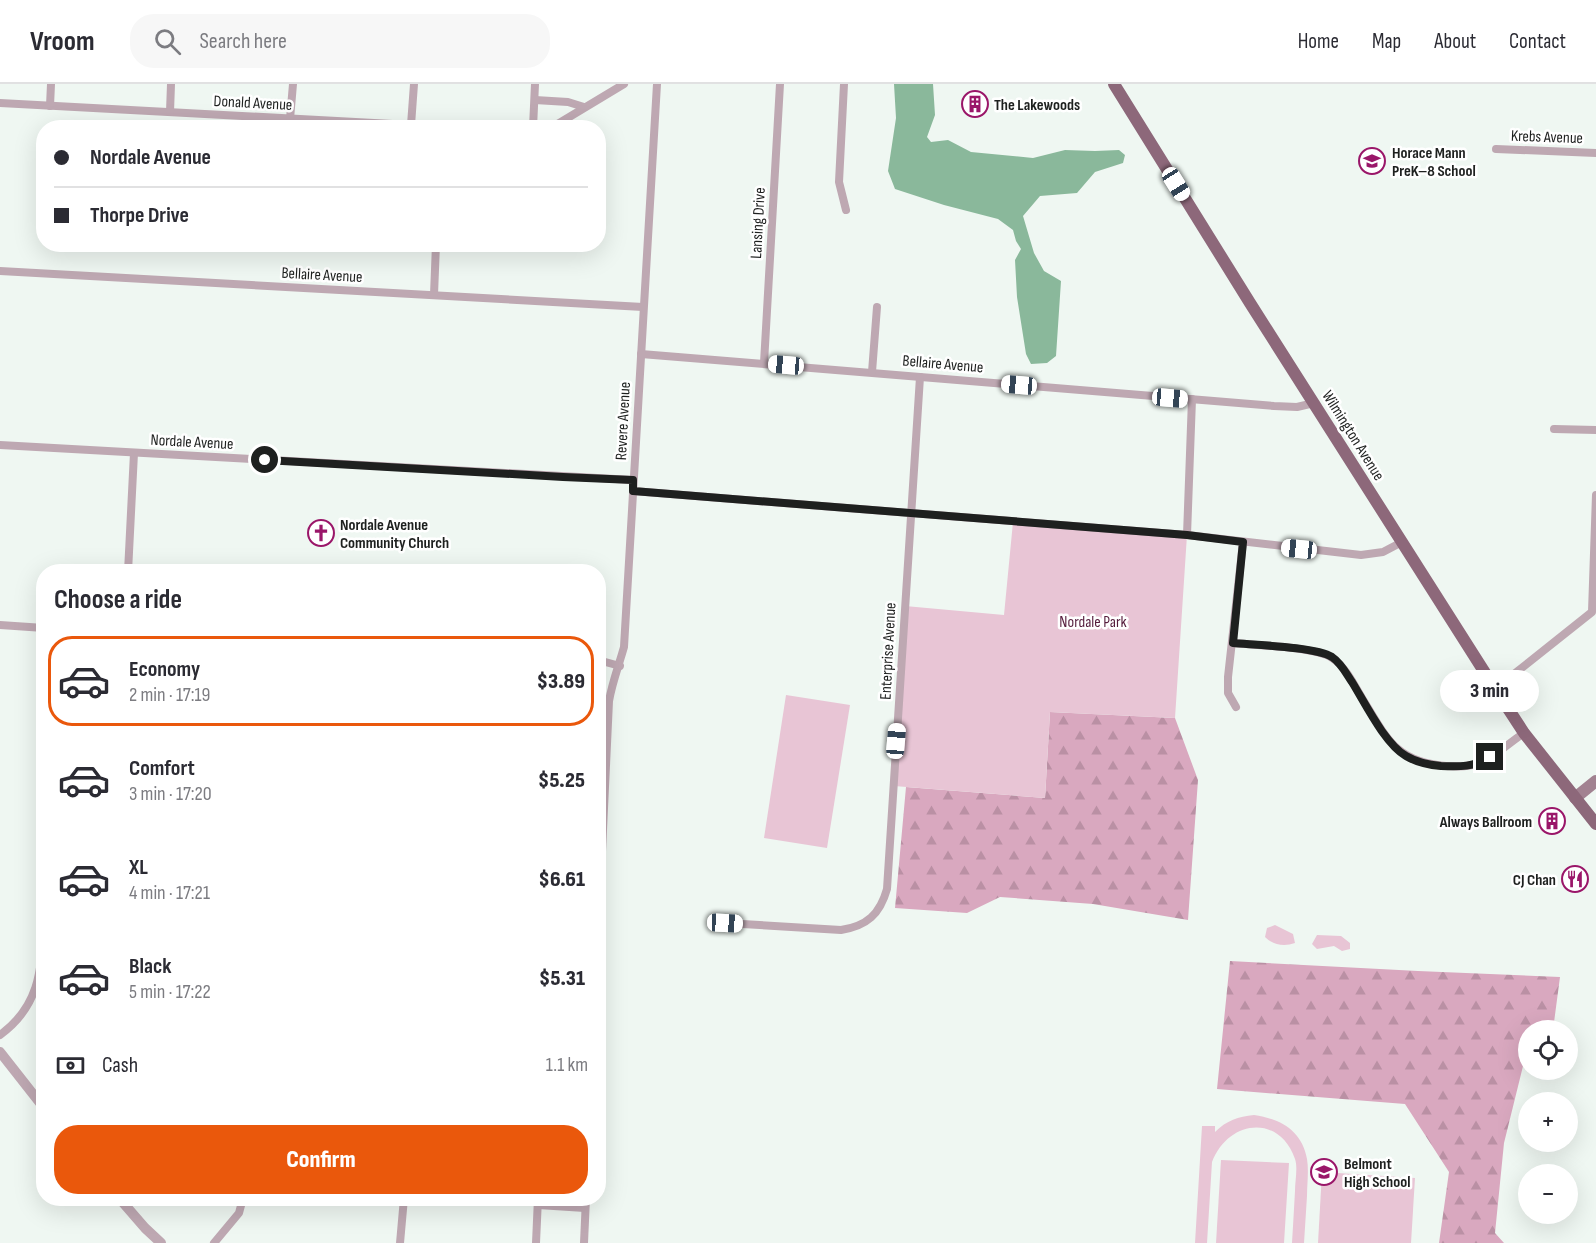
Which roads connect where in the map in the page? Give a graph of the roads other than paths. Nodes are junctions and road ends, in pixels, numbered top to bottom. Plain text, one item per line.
1 (51, 84) edge
2 (171, 84) edge
3 (293, 84) edge
4 (414, 84) edge
5 (535, 84) edge
6 (624, 84) edge
7 (657, 84) edge
8 (780, 84) edge
9 (844, 84) edge
10 (1114, 84) edge
11 (534, 100) junction
12 (0, 103) edge
13 (50, 106) junction
14 (584, 107) junction
15 (170, 112) junction
16 (290, 119) junction
17 (310, 120) edge
18 (411, 120) edge
19 (533, 120) edge
20 (564, 120) edge
21 (1496, 149) dead end
22 (1596, 153) edge
23 (846, 210) dead end
24 (436, 252) edge
25 (0, 271) edge
26 (434, 296) junction
27 (643, 307) junction
28 (877, 307) dead end
29 (641, 354) junction
30 (764, 363) junction
31 (872, 372) junction
32 (920, 376) junction
33 (1192, 399) junction
34 (1314, 403) junction
35 (1554, 429) dead end
36 (1596, 430) edge
37 (0, 445) edge
38 (134, 453) junction
39 (633, 480) junction
40 (633, 491) junction
41 (1596, 495) edge
42 (911, 513) junction
43 (1187, 535) junction
44 (1243, 542) junction
45 (1402, 542) junction
46 (128, 564) edge
47 (1594, 613) edge
48 (0, 625) edge
49 (36, 627) edge
50 (1233, 643) junction
51 (606, 662) edge
52 (620, 666) junction
53 (1494, 687) junction
54 (1236, 707) dead end
55 (1524, 733) junction
56 (606, 767) edge
57 (1596, 781) edge
58 (1575, 798) junction
59 (1596, 824) edge
60 (725, 923) dead end
61 (36, 988) edge
62 (0, 1035) edge
63 (0, 1052) edge
64 (36, 1098) edge
65 (126, 1206) edge
66 (240, 1206) edge
67 (403, 1206) edge
68 (538, 1206) edge
69 (586, 1206) edge
70 (161, 1243) edge
71 (214, 1243) edge
72 (400, 1243) edge
73 (536, 1243) edge
74 (584, 1243) edge

1 - 13 street
2 - 15 street
3 - 16 street
4 - 18 street
5 - 11 street
6 - 14 street
7 - 27 street, Revere Avenue
8 - 30 street, Lansing Drive
9 - 23 street
10 - 34 main road, Wilmington Avenue
11 - 14 street
11 - 19 street
12 - 13 street, Donald Avenue
13 - 15 street, Donald Avenue
14 - 20 street
15 - 16 street, Donald Avenue
16 - 17 street, Donald Avenue
21 - 22 street, Krebs Avenue
24 - 26 street
25 - 26 street, Bellaire Avenue
26 - 27 street, Bellaire Avenue
27 - 29 street, Revere Avenue
28 - 31 street
29 - 30 street, Bellaire Avenue
29 - 39 street, Revere Avenue
30 - 31 street, Bellaire Avenue
31 - 32 street, Bellaire Avenue
32 - 33 street, Bellaire Avenue
32 - 42 street, Enterprise Avenue
33 - 34 street, Bellaire Avenue
33 - 43 street
34 - 45 main road, Wilmington Avenue
35 - 36 street
37 - 38 street, Nordale Avenue
38 - 39 street, Nordale Avenue
38 - 46 street
39 - 40 street, Revere Avenue
40 - 42 street
40 - 52 street, Revere Avenue
41 - 47 street
42 - 43 street
42 - 60 street, Enterprise Avenue
43 - 44 street
44 - 45 street
44 - 50 street
45 - 53 main road, Wilmington Avenue
47 - 53 street
48 - 49 street
50 - 54 street
50 - 55 street
51 - 52 street
52 - 56 street, Revere Avenue
53 - 55 main road, Wilmington Avenue
55 - 58 main road, Wilmington Avenue
57 - 58 main road
58 - 59 main road, Wilmington Avenue
61 - 62 street
63 - 64 street
65 - 70 street
66 - 71 street
67 - 72 street
68 - 73 street
69 - 74 street

